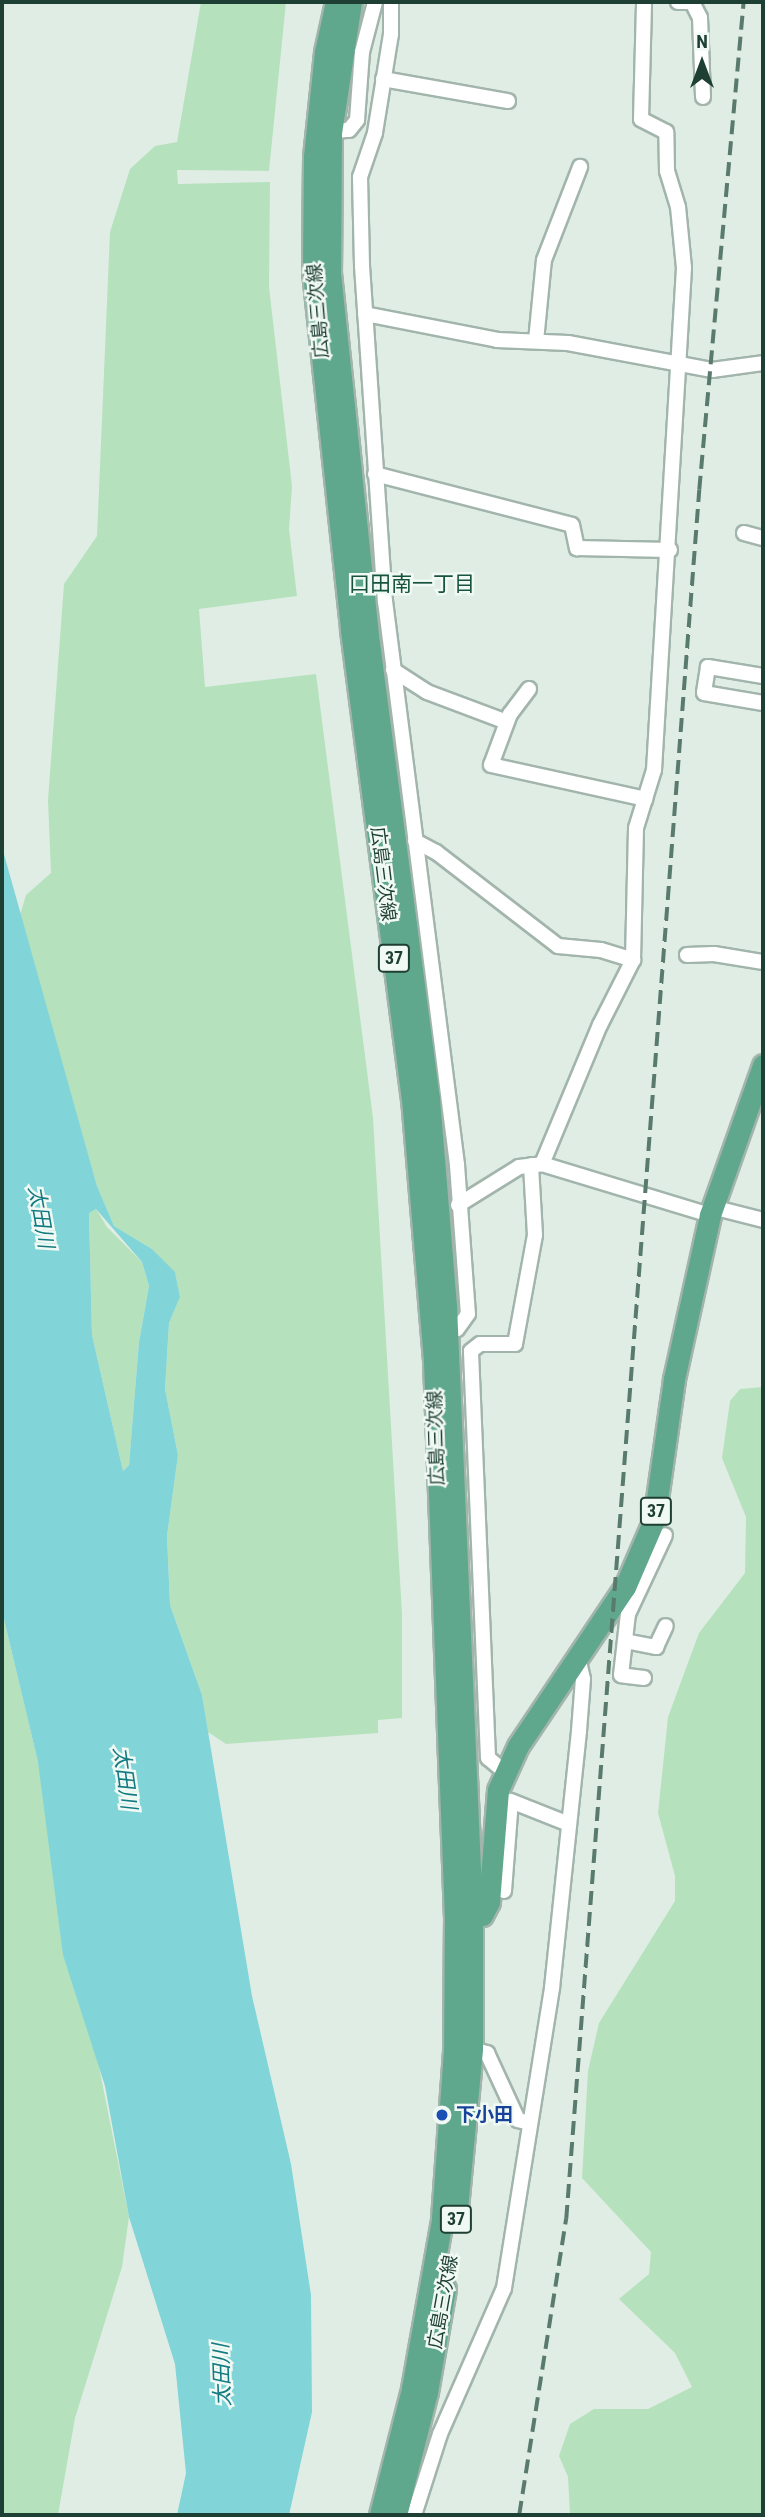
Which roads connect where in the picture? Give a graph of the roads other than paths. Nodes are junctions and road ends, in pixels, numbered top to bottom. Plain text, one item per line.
1 (336, 2) edge
2 (351, 2) edge
3 (375, 2) edge
4 (391, 2) edge
5 (644, 2) edge
6 (678, 2) edge
7 (383, 79) junction
8 (703, 97) dead end
9 (508, 101) dead end
10 (323, 132) junction
11 (580, 167) dead end
12 (365, 314) junction
13 (536, 341) junction
14 (763, 363) edge
15 (680, 366) junction
16 (375, 474) junction
17 (744, 533) dead end
18 (763, 538) edge
19 (670, 551) junction
20 (393, 670) junction
21 (763, 676) edge
22 (529, 689) dead end
23 (763, 703) edge
24 (507, 722) junction
25 (645, 799) junction
26 (415, 841) junction
27 (687, 955) dead end
28 (633, 960) junction
29 (763, 962) edge
30 (763, 1065) edge
31 (536, 1164) junction
32 (458, 1205) junction
33 (711, 1211) junction
34 (763, 1220) edge
35 (439, 1332) junction
36 (665, 1535) dead end
37 (639, 1574) junction
38 (666, 1626) dead end
39 (625, 1642) junction
40 (579, 1657) junction
41 (644, 1678) dead end
42 (506, 1773) junction
43 (569, 1824) junction
44 (504, 1891) dead end
45 (463, 1917) junction
46 (472, 2049) junction
47 (529, 2123) junction
48 (380, 2515) edge
49 (396, 2515) edge
50 (414, 2515) edge

1 - 10 main road, 広島三次線 / 37
2 - 10 main road, 広島三次線 / 37
3 - 10 street
4 - 7 street
5 - 15 street
6 - 8 street
7 - 9 street
7 - 12 street
10 - 35 main road, 広島三次線 / 37
11 - 13 street
12 - 13 street
12 - 16 street
13 - 15 street
14 - 15 street
15 - 19 street
16 - 19 street
16 - 20 street
17 - 18 street
19 - 25 street
20 - 24 street
20 - 26 street
21 - 23 street
22 - 24 street
24 - 25 street
25 - 28 street
26 - 28 street
26 - 32 street
27 - 29 street
28 - 31 street
30 - 33 main road, 37
31 - 32 street
31 - 33 street
31 - 42 street
32 - 35 street
33 - 34 street
33 - 37 main road, 37
35 - 45 main road, 広島三次線 / 37
36 - 37 street
37 - 39 street
37 - 40 main road, 37
38 - 39 street
39 - 41 street
40 - 42 main road, 37
40 - 43 street
42 - 45 main road, 37
43 - 44 street
43 - 47 street
45 - 46 main road, 広島三次線 / 37
45 - 48 main road, 広島三次線 / 37
46 - 47 street
46 - 49 main road, 広島三次線 / 37
47 - 50 street

